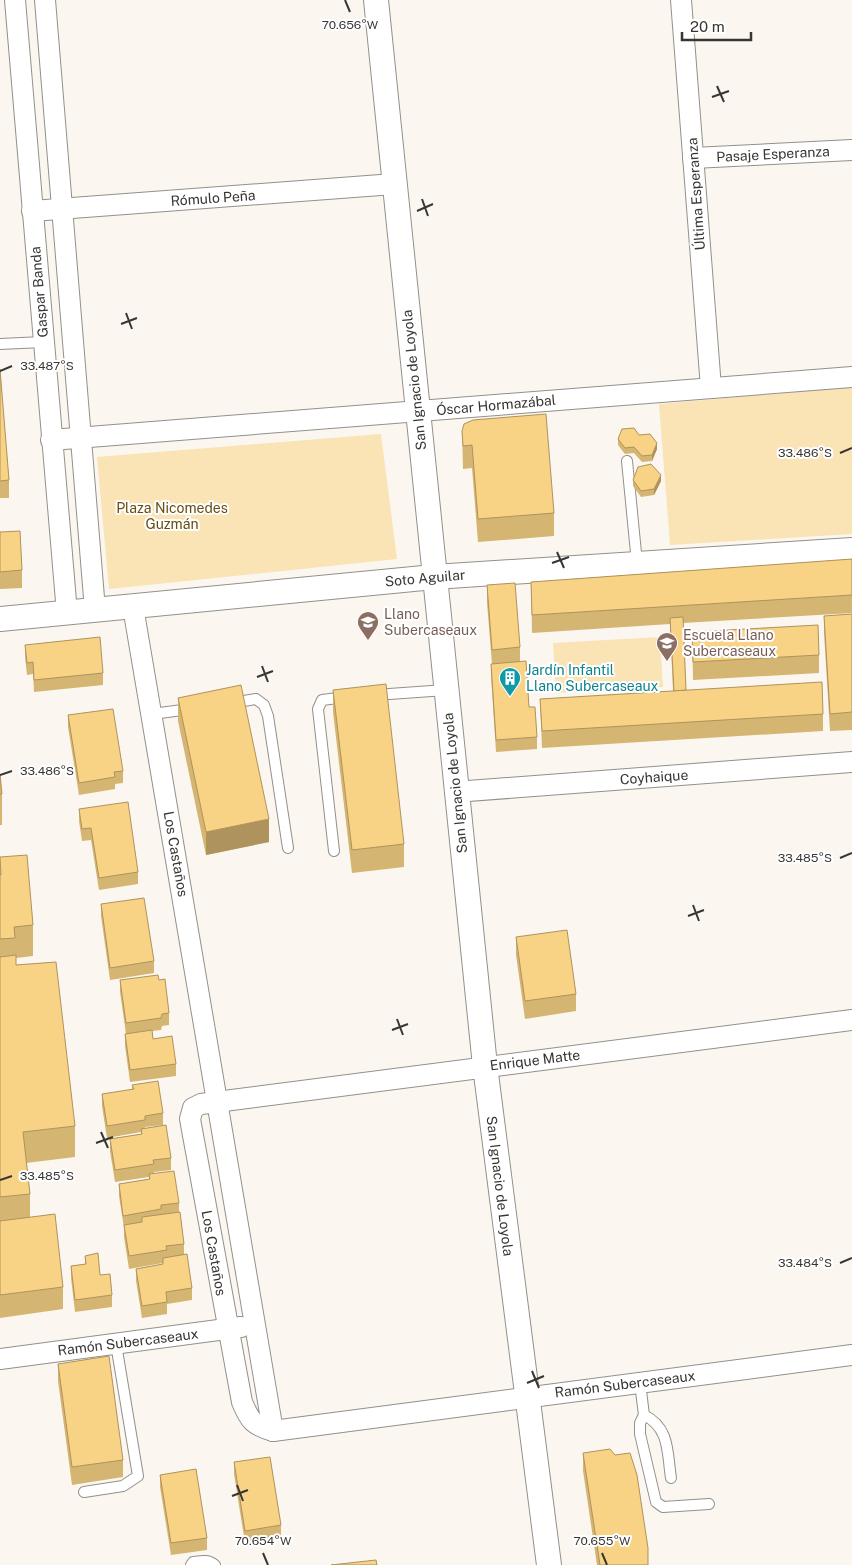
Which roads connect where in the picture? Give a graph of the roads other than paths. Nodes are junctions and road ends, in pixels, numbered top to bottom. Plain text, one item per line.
1 (15, 0) edge
2 (45, 0) edge
3 (376, 0) edge
4 (681, 0) edge
5 (852, 150) edge
6 (693, 158) junction
7 (394, 184) junction
8 (62, 209) junction
9 (32, 211) junction
10 (43, 342) junction
11 (0, 344) edge
12 (852, 376) edge
13 (710, 388) junction
14 (417, 411) junction
15 (81, 437) junction
16 (51, 440) junction
17 (627, 461) dead end
18 (852, 550) edge
19 (636, 563) junction
20 (434, 577) junction
21 (133, 607) junction
22 (95, 610) junction
23 (67, 613) junction
24 (0, 620) edge
25 (446, 690) junction
26 (220, 705) edge
27 (202, 707) edge
28 (152, 714) junction
29 (852, 762) edge
30 (455, 792) junction
31 (288, 848) dead end
32 (334, 851) dead end
33 (852, 1020) edge
34 (485, 1066) junction
35 (218, 1101) junction
36 (255, 1325) junction
37 (228, 1329) junction
38 (116, 1344) junction
39 (852, 1355) edge
40 (0, 1359) edge
41 (640, 1382) junction
42 (527, 1397) junction
43 (644, 1415) junction
44 (273, 1431) junction
45 (670, 1478) dead end
46 (84, 1492) dead end
47 (709, 1504) dead end
48 (191, 1565) edge
49 (215, 1565) edge
50 (549, 1565) edge

1 - 9 street, Gaspar Banda
2 - 8 street
3 - 7 street, San Ignacio de Loyola
4 - 6 street, Última Esperanza
5 - 6 street, Pasaje Esperanza
6 - 13 street, Última Esperanza
7 - 8 street, Rómulo Peña
7 - 14 street, San Ignacio de Loyola
8 - 9 street, Rómulo Peña
8 - 15 street
9 - 10 street, Gaspar Banda
10 - 11 lane
10 - 16 street, Gaspar Banda
12 - 13 street, Óscar Hormazábal
13 - 14 street, Óscar Hormazábal
14 - 15 street, Óscar Hormazábal
14 - 20 street, San Ignacio de Loyola
15 - 16 street, Óscar Hormazábal
15 - 22 street
16 - 23 street, Gaspar Banda
17 - 19 lane
18 - 19 street, Soto Aguilar
19 - 20 street, Soto Aguilar
20 - 21 street, Soto Aguilar
20 - 25 street, San Ignacio de Loyola
21 - 22 street, Soto Aguilar
21 - 28 street, Los Castaños
22 - 23 street, Soto Aguilar
23 - 24 street, Soto Aguilar
25 - 30 street, San Ignacio de Loyola
25 - 32 lane
26 - 31 lane
27 - 28 lane
28 - 35 street, Los Castaños
29 - 30 street, Coyhaique
30 - 34 street, San Ignacio de Loyola
33 - 34 street, Enrique Matte
34 - 35 street, Enrique Matte
34 - 42 street, San Ignacio de Loyola
35 - 36 street, Los Castaños
35 - 37 street, Los Castaños
36 - 37 street, Ramón Subercaseaux
36 - 44 street, Los Castaños
37 - 38 street, Ramón Subercaseaux
37 - 44 street, Los Castaños
38 - 40 street, Ramón Subercaseaux
38 - 46 lane
39 - 41 street, Ramón Subercaseaux
41 - 42 street, Ramón Subercaseaux
41 - 43 lane
42 - 44 street, Ramón Subercaseaux
42 - 50 street, San Ignacio de Loyola
43 - 45 lane
43 - 47 lane
48 - 49 lane

